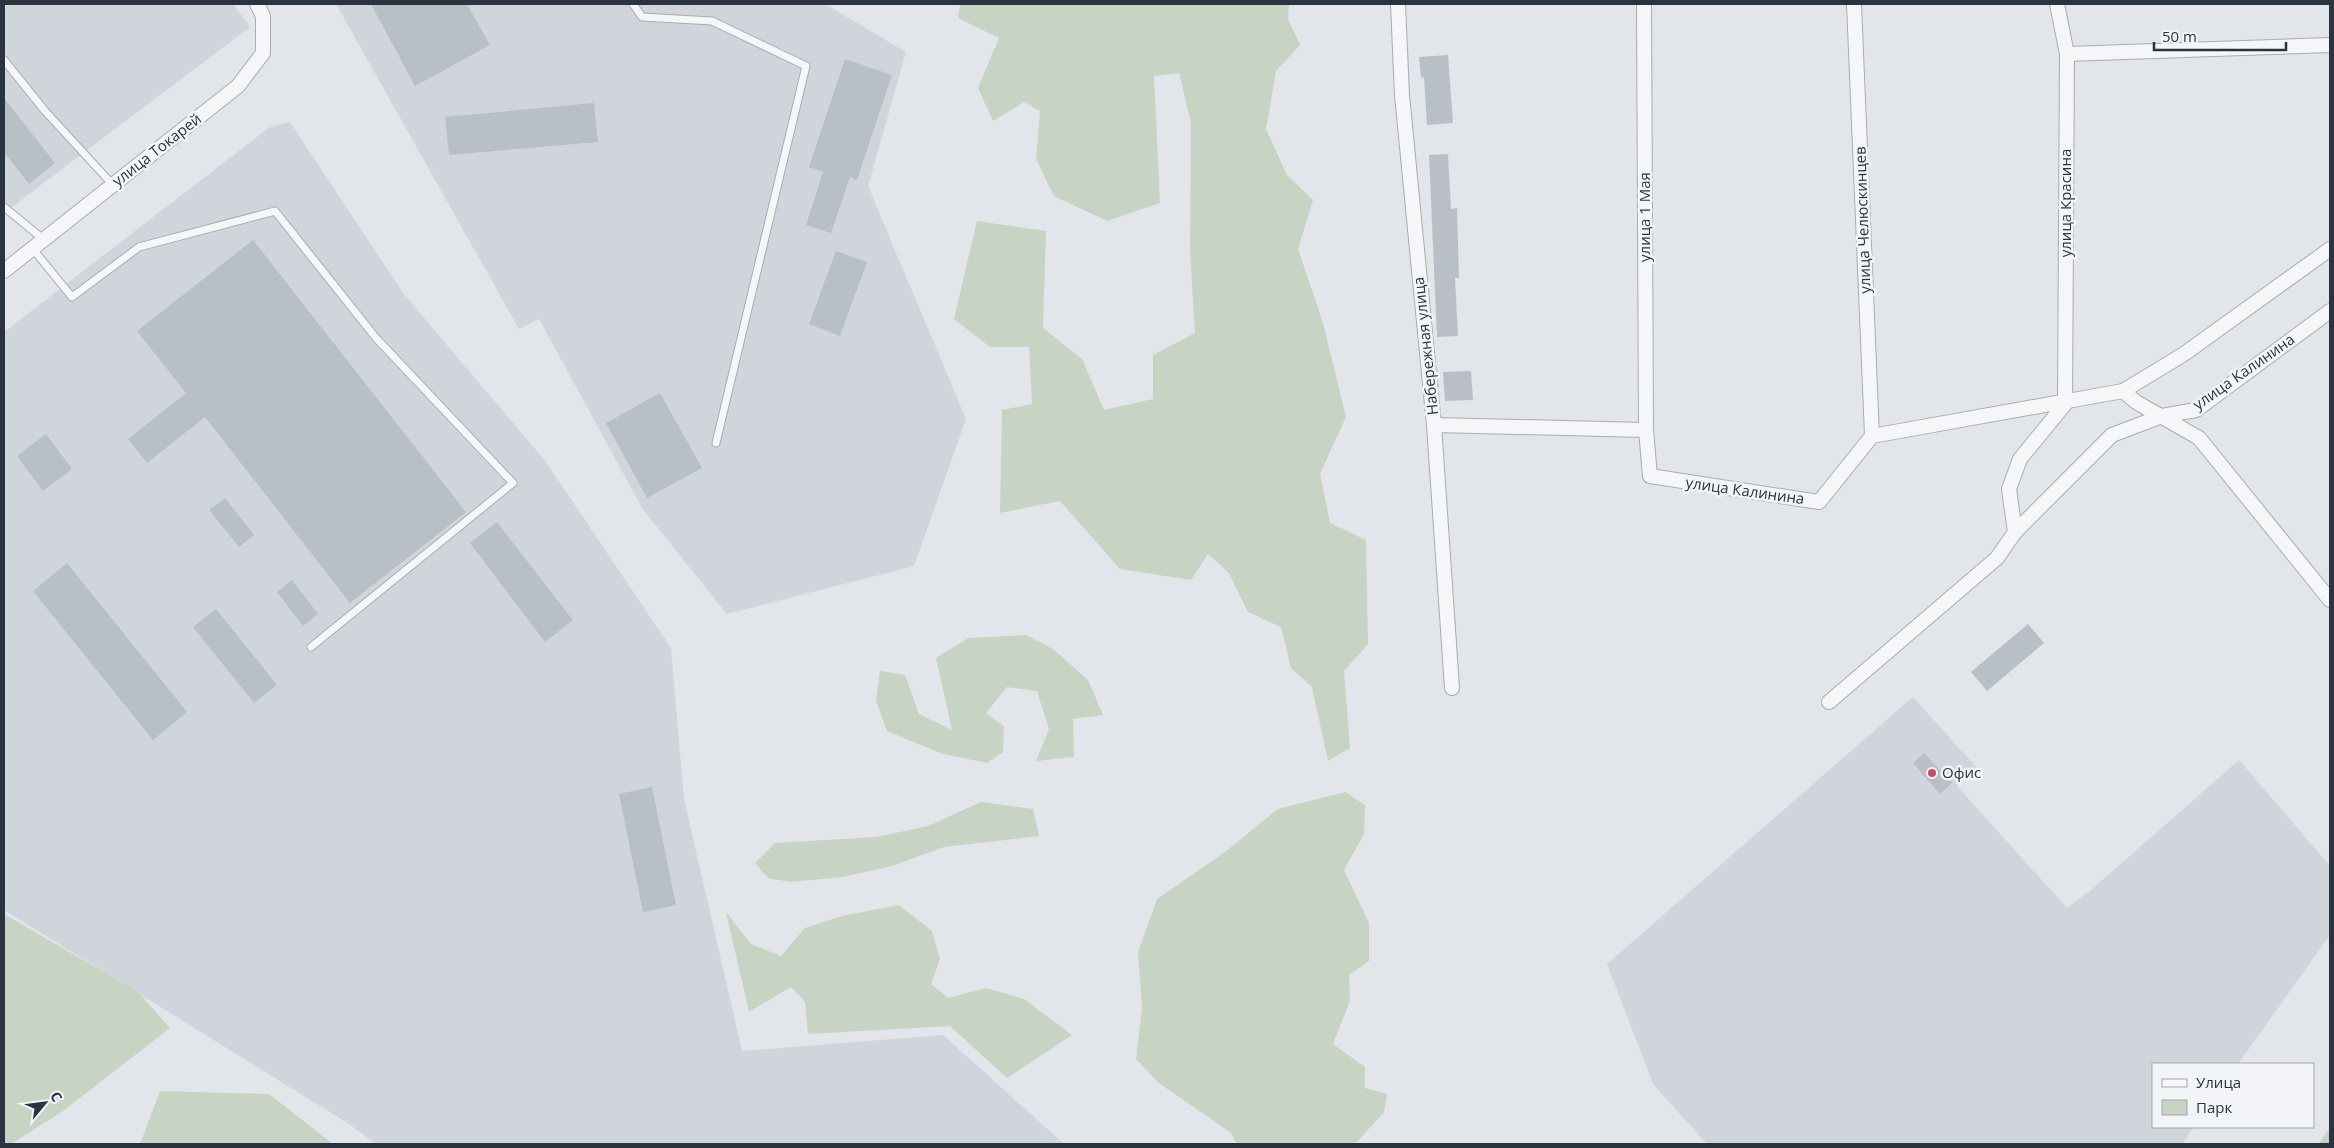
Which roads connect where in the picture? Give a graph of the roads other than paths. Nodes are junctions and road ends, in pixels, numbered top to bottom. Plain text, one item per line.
1 (257, 4) edge
2 (633, 4) edge
3 (1398, 4) edge
4 (1644, 4) edge
5 (1854, 4) edge
6 (2057, 4) edge
7 (2330, 45) edge
8 (2067, 54) junction
9 (4, 60) edge
10 (112, 185) junction
11 (4, 206) edge
12 (43, 239) junction
13 (32, 248) junction
14 (2330, 249) edge
15 (4, 271) edge
16 (2330, 311) edge
17 (2123, 392) junction
18 (2064, 404) junction
19 (2162, 416) junction
20 (1434, 425) junction
21 (1646, 430) junction
22 (1872, 436) junction
23 (716, 443) dead end
24 (2015, 532) junction
25 (2330, 600) edge
26 (311, 647) dead end
27 (1452, 688) dead end
28 (1829, 702) dead end

1 - 10 street, улица Токарей
2 - 23 lane
3 - 20 street, Набережная улица
4 - 21 street, улица 1 Мая
5 - 22 street, улица Челюскинцев
6 - 8 street, улица Красина
7 - 8 street
8 - 18 street, улица Красина
9 - 10 lane
10 - 12 street, улица Токарей
11 - 12 lane
12 - 13 street, улица Токарей
13 - 15 street, улица Токарей
13 - 26 lane
14 - 17 street
16 - 19 street, улица Калинина
17 - 18 street
17 - 19 street
18 - 22 street
18 - 24 street
19 - 24 street, улица Калинина
19 - 25 street
20 - 21 street
20 - 27 street, Набережная улица
21 - 22 street, улица Калинина
24 - 28 street, улица Калинина

